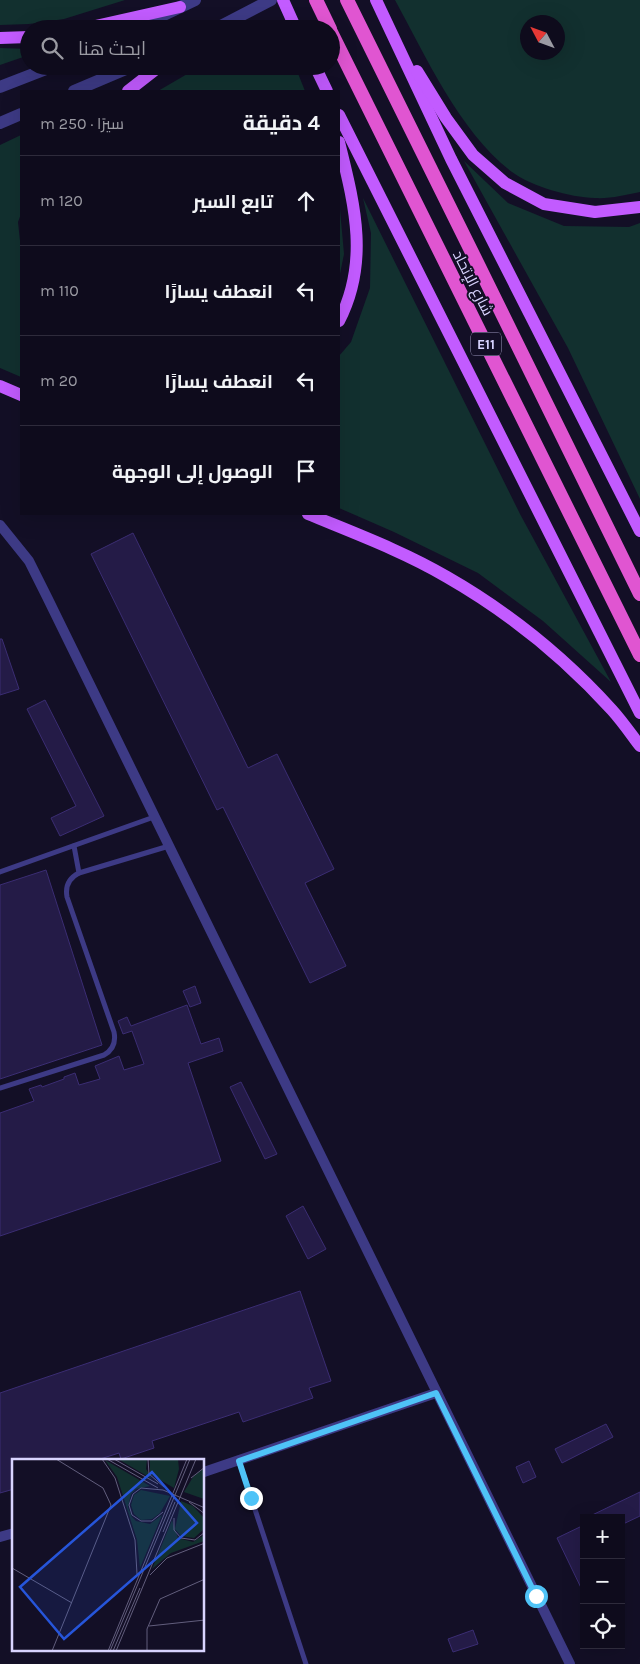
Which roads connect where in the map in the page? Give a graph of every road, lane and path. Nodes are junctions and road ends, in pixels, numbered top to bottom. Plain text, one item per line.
1 (195, 0) edge
2 (271, 0) edge
3 (283, 0) edge
4 (316, 0) edge
5 (347, 0) edge
6 (377, 0) edge
7 (180, 7) junction
8 (122, 20) edge
9 (153, 20) edge
10 (231, 20) edge
11 (292, 20) edge
12 (326, 20) edge
13 (20, 37) edge
14 (0, 38) edge
15 (340, 48) edge
16 (31, 75) edge
17 (112, 75) edge
18 (148, 75) edge
19 (314, 75) edge
20 (319, 75) edge
21 (0, 87) edge
22 (76, 90) edge
23 (129, 90) edge
24 (320, 90) edge
25 (327, 90) edge
26 (20, 114) edge
27 (340, 117) edge
28 (0, 123) edge
29 (340, 146) edge
30 (640, 207) edge
31 (340, 318) edge
32 (0, 386) edge
33 (20, 395) edge
34 (310, 515) edge
35 (0, 525) edge
36 (640, 531) edge
37 (640, 594) edge
38 (640, 655) edge
39 (640, 713) edge
40 (640, 746) edge
41 (155, 816) junction
42 (74, 846) junction
43 (169, 846) junction
44 (0, 872) edge
45 (79, 873) junction
46 (0, 1088) edge
47 (436, 1393) junction
48 (239, 1461) junction
49 (205, 1472) edge
50 (306, 1664) edge
51 (570, 1664) edge

1 - 7 street
2 - 10 street
3 - 11 main road
4 - 12 highway, شارع الإتحاد / E11
5 - 37 highway, شارع الإتحاد / E11
6 - 30 main road
6 - 36 main road
7 - 8 main road
7 - 9 street
13 - 14 main road
15 - 38 highway, شارع الإتحاد / E11
16 - 21 street
17 - 22 street
18 - 23 main road
19 - 24 main road
20 - 25 main road
26 - 28 street
27 - 39 main road
29 - 31 main road
32 - 33 main road
34 - 40 main road
35 - 41 street
41 - 42 lane
41 - 43 street
42 - 44 lane
42 - 45 lane
43 - 45 lane
43 - 47 street
45 - 46 lane
47 - 48 street
47 - 51 street
48 - 49 street
48 - 50 lane

